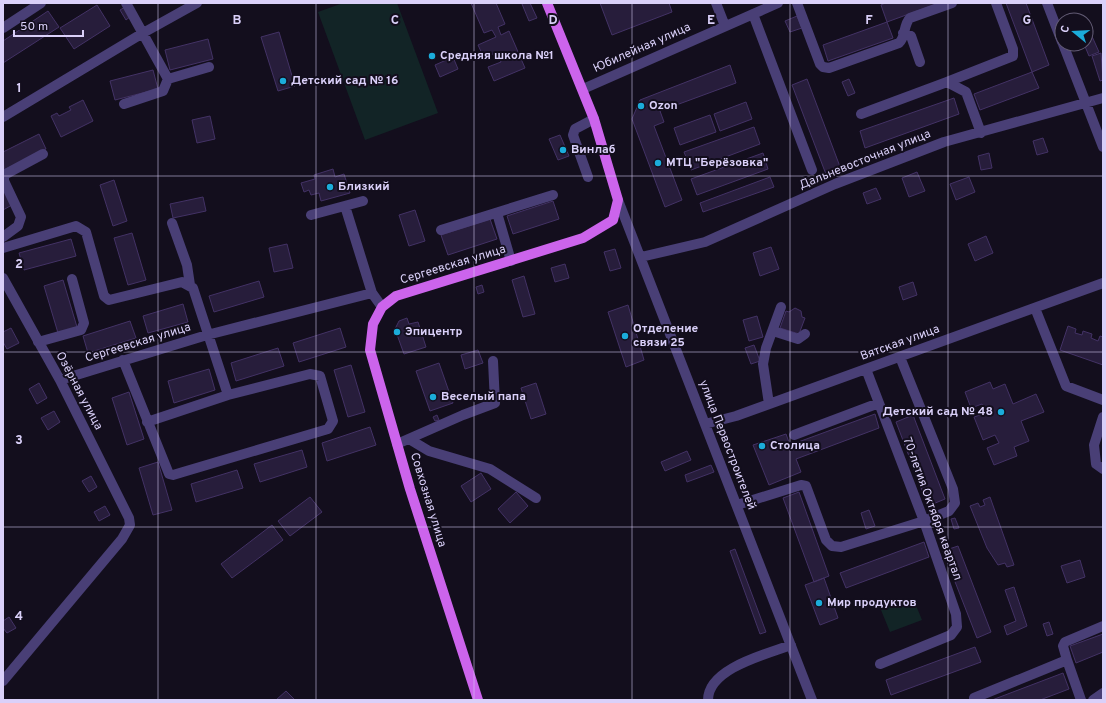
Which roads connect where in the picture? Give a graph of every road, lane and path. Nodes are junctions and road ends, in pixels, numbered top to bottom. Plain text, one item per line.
1 (41, 3) edge
2 (126, 3) edge
3 (197, 3) edge
4 (547, 3) edge
5 (716, 3) edge
6 (778, 3) edge
7 (797, 3) edge
8 (952, 3) edge
9 (996, 3) edge
10 (1047, 3) edge
11 (753, 14) junction
12 (1054, 22) edge
13 (725, 26) junction
14 (3, 28) edge
15 (143, 33) junction
16 (904, 33) junction
17 (1066, 52) edge
18 (920, 62) dead end
19 (209, 67) dead end
20 (168, 79) junction
21 (947, 82) junction
22 (583, 89) junction
23 (1103, 98) edge
24 (1086, 103) junction
25 (124, 104) dead end
26 (861, 114) dead end
27 (3, 117) edge
28 (594, 119) junction
29 (981, 133) junction
30 (1103, 147) edge
31 (43, 154) dead end
32 (812, 170) dead end
33 (588, 177) dead end
34 (553, 195) dead end
35 (618, 200) junction
36 (363, 201) dead end
37 (345, 206) junction
38 (497, 213) junction
39 (311, 215) dead end
40 (172, 223) dead end
41 (440, 230) dead end
42 (3, 237) edge
43 (3, 248) edge
44 (641, 258) junction
45 (511, 261) junction
46 (3, 278) edge
47 (72, 279) dead end
48 (1103, 283) edge
49 (190, 285) junction
50 (372, 293) junction
51 (382, 306) junction
52 (781, 307) dead end
53 (1035, 308) junction
54 (773, 331) junction
55 (805, 334) dead end
56 (207, 335) junction
57 (38, 342) junction
58 (900, 357) junction
59 (123, 360) junction
60 (493, 361) dead end
61 (866, 369) junction
62 (60, 380) junction
63 (228, 395) junction
64 (1103, 400) edge
65 (879, 403) junction
66 (769, 404) junction
67 (1103, 417) edge
68 (147, 422) junction
69 (705, 424) junction
70 (794, 434) dead end
71 (409, 439) junction
72 (397, 444) junction
73 (1103, 469) edge
74 (536, 498) dead end
75 (736, 505) junction
76 (924, 521) junction
77 (1103, 626) edge
78 (791, 644) junction
79 (1067, 660) junction
80 (880, 664) dead end
81 (3, 681) edge
82 (1103, 693) edge
83 (974, 698) dead end
84 (478, 700) edge
85 (708, 700) edge
86 (812, 700) edge
87 (1081, 700) edge
88 (1093, 700) edge

1 - 14 street
2 - 15 street
3 - 15 street
4 - 22 main road
5 - 13 street
6 - 11 street, Юбилейная улица
7 - 16 street
8 - 16 street
9 - 21 street
10 - 12 street
11 - 13 street, Юбилейная улица
11 - 32 street
13 - 22 street, Юбилейная улица
15 - 20 street
15 - 27 street
16 - 18 street
17 - 24 street
19 - 20 street
20 - 25 street
21 - 26 street
21 - 29 street
22 - 28 main road
23 - 24 street, Дальневосточная улица
24 - 29 street, Дальневосточная улица
24 - 30 street
28 - 33 street
28 - 35 main road
29 - 44 street, Дальневосточная улица
31 - 42 street
34 - 38 street
35 - 44 street, улица Первостроителей
35 - 45 main road, Сергеевская улица
36 - 37 street
37 - 39 street
37 - 50 street
38 - 41 street
38 - 45 street
40 - 49 street
43 - 49 street
44 - 69 street, улица Первостроителей
45 - 51 main road, Сергеевская улица
46 - 57 street, Озёрная улица
47 - 57 street
48 - 53 street, Вятская улица
49 - 56 street
50 - 51 street
50 - 56 street, Сергеевская улица
51 - 72 main road, Совхозная улица
52 - 54 street
53 - 58 street, Вятская улица
53 - 64 street
54 - 55 street
54 - 66 street
56 - 59 street, Сергеевская улица
56 - 63 street
57 - 62 street, Озёрная улица
58 - 61 street, Вятская улица
58 - 76 street
59 - 62 street, Сергеевская улица
59 - 68 street
60 - 71 street
61 - 65 street, 70-летия Октября квартал
61 - 66 street, Вятская улица
62 - 81 street, Озёрная улица
63 - 68 street
63 - 68 street
65 - 70 street
65 - 76 street, 70-летия Октября квартал
66 - 69 street, Вятская улица
67 - 73 street
69 - 75 street, улица Первостроителей
71 - 72 street
71 - 74 street
72 - 84 main road, Совхозная улица
75 - 76 street
75 - 78 street, улица Первостроителей
76 - 80 street, 70-летия Октября квартал
77 - 79 street
78 - 85 street
78 - 86 street, улица Первостроителей
79 - 83 street
79 - 87 street
82 - 88 street

